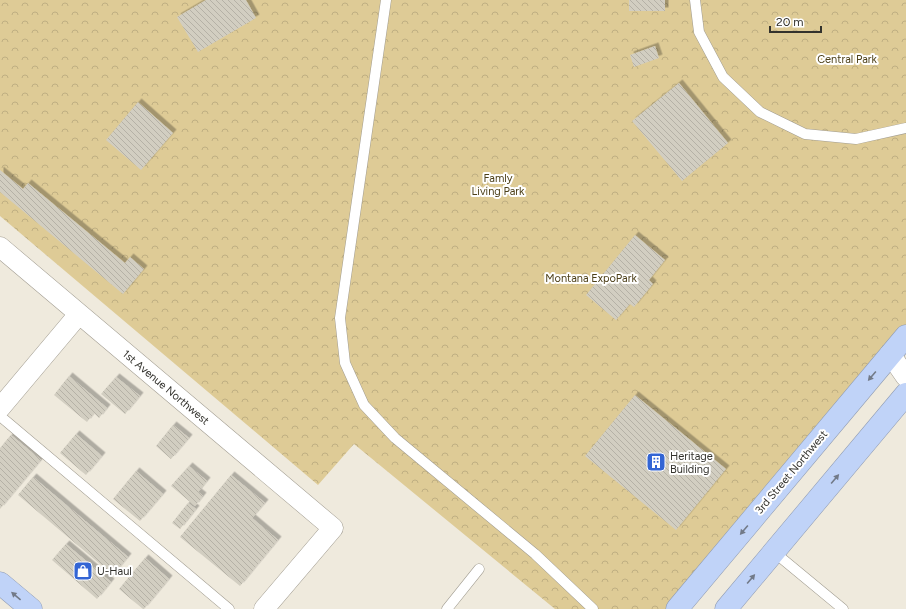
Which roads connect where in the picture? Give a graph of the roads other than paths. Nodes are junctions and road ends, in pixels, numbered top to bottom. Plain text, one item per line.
1 (386, 0) edge
2 (695, 0) edge
3 (906, 128) edge
4 (0, 247) edge
5 (79, 314) junction
6 (906, 336) edge
7 (890, 354) junction
8 (906, 377) edge
9 (906, 394) edge
10 (0, 408) edge
11 (0, 416) edge
12 (774, 552) junction
13 (479, 569) dead end
14 (0, 583) edge
15 (31, 609) edge
16 (229, 609) edge
17 (264, 609) edge
18 (447, 609) edge
19 (593, 609) edge
20 (677, 609) edge
21 (726, 609) edge
22 (843, 609) edge

1 - 19 lane
2 - 3 lane
4 - 5 street, 1st Avenue Northwest
5 - 10 street
5 - 17 street, 1st Avenue Northwest
6 - 7 highway, 3rd Street Northwest
7 - 8 street
7 -> 20 highway, 3rd Street Northwest
12 -> 9 highway
11 - 16 lane
21 -> 12 highway
12 - 22 lane
13 - 18 lane
15 -> 14 highway

